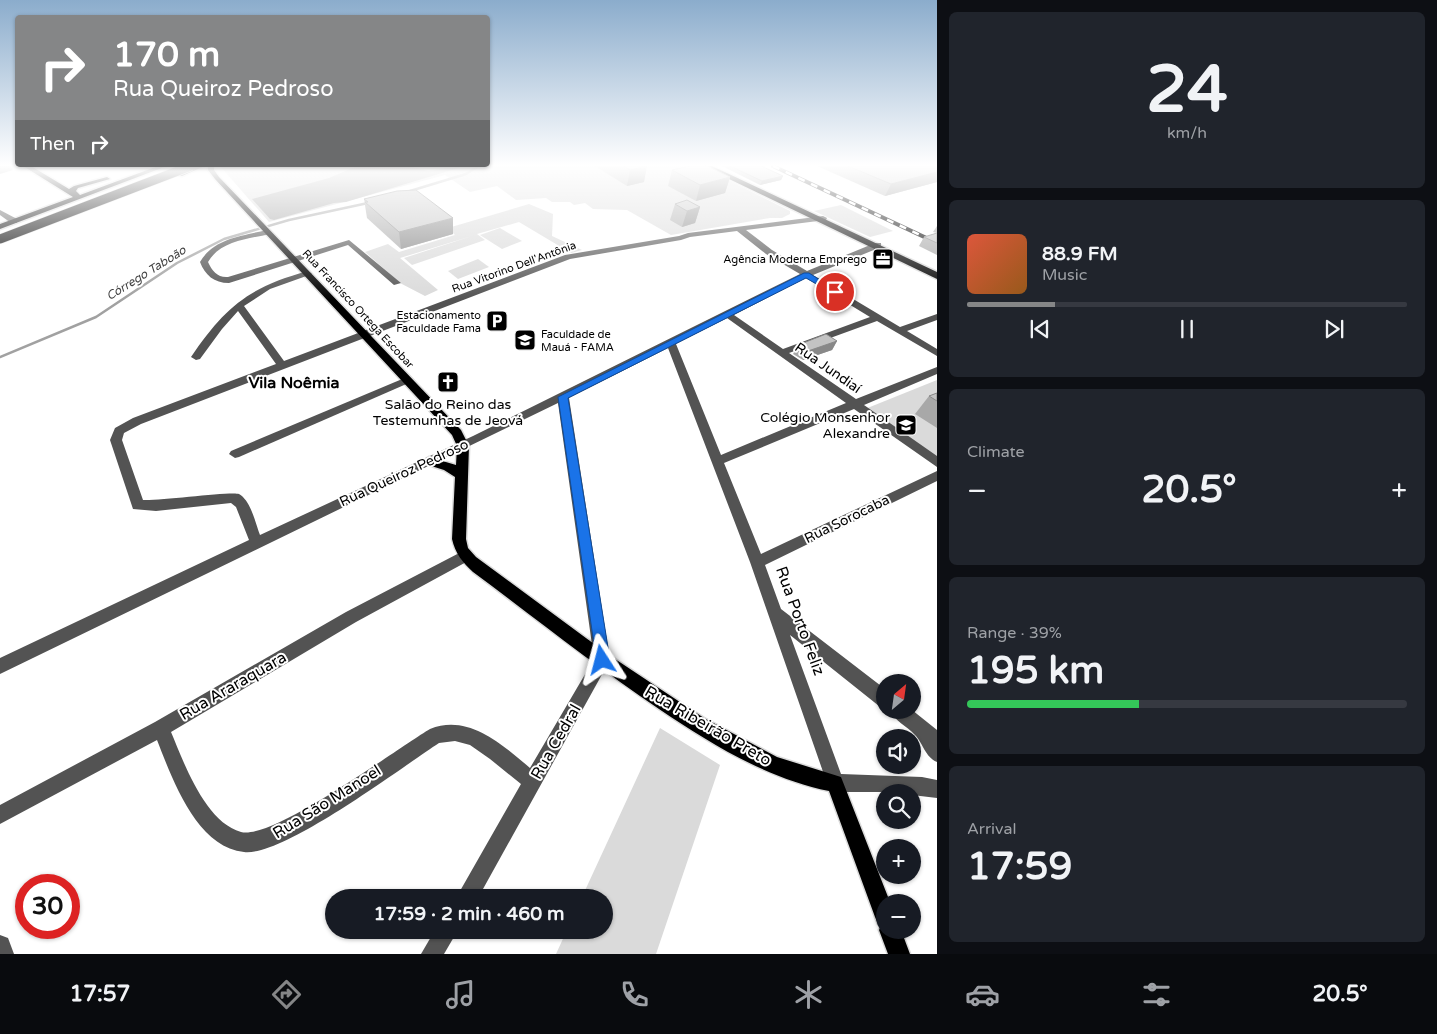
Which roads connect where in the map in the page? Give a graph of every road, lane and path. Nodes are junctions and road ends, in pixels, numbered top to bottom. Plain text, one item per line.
1 (39, 211) edge
2 (57, 211) edge
3 (77, 211) edge
4 (85, 211) edge
5 (249, 211) edge
6 (796, 211) edge
7 (802, 211) edge
8 (0, 212) edge
9 (801, 213) junction
10 (818, 219) junction
11 (14, 221) junction
12 (790, 221) junction
13 (0, 226) edge
14 (264, 228) junction
15 (738, 228) junction
16 (0, 232) edge
17 (0, 239) edge
18 (0, 244) edge
19 (875, 246) junction
20 (293, 258) junction
21 (937, 272) edge
22 (308, 274) junction
23 (806, 275) junction
24 (937, 276) edge
25 (397, 284) dead end
26 (240, 307) junction
27 (727, 314) junction
28 (878, 317) junction
29 (937, 317) edge
30 (900, 330) junction
31 (367, 335) junction
32 (670, 341) junction
33 (780, 353) junction
34 (937, 353) edge
35 (196, 357) dead end
36 (283, 367) junction
37 (937, 370) edge
38 (407, 380) junction
39 (563, 397) junction
40 (853, 404) junction
41 (463, 446) junction
42 (235, 454) dead end
43 (429, 461) junction
44 (718, 461) junction
45 (937, 462) edge
46 (462, 476) junction
47 (937, 476) edge
48 (257, 543) junction
49 (465, 556) junction
50 (757, 562) junction
51 (776, 614) junction
52 (602, 660) junction
53 (0, 666) edge
54 (876, 693) edge
55 (910, 719) edge
56 (920, 727) junction
57 (161, 728) junction
58 (937, 741) edge
59 (937, 753) edge
60 (533, 783) junction
61 (835, 783) junction
62 (932, 786) edge
63 (0, 815) edge
64 (471, 889) edge
65 (876, 894) edge
66 (441, 939) edge
67 (893, 939) edge
68 (0, 946) edge
69 (3, 954) edge
70 (432, 954) edge
71 (899, 954) edge

1 - 11 main road
2 - 16 highway
3 - 17 highway, bridge
4 - 18 main road
5 - 14 main road, Rua Francisco Ortega Escobar
6 - 9 highway
7 - 10 highway
8 - 11 street
9 - 10 highway
9 - 12 highway
10 - 12 street, Rua Vitorino Dell'Antônia
10 - 19 highway
10 - 19 highway
11 - 13 main road
12 - 15 street, Rua Vitorino Dell'Antônia
14 - 20 main road, Rua Francisco Ortega Escobar
14 - 20 street
15 - 23 street
15 - 31 street, Rua Vitorino Dell'Antônia
19 - 21 highway
19 - 23 street, Rua Queiroz Pedroso
19 - 24 highway
20 - 22 main road, Rua Francisco Ortega Escobar
20 - 25 street
22 - 26 street
22 - 31 main road, Rua Francisco Ortega Escobar
23 - 27 street, Rua Queiroz Pedroso
23 - 28 street
26 - 35 street
26 - 36 street
27 - 32 street, Rua Queiroz Pedroso
27 - 33 street, Rua Jundiaí
28 - 30 street
28 - 33 street
29 - 30 street
30 - 34 street
31 - 36 street, Rua Vitorino Dell'Antônia
31 - 38 main road, Rua Francisco Ortega Escobar
32 - 39 street, Rua Queiroz Pedroso
32 - 44 street, Rua Porto Feliz
33 - 40 street, Rua Jundiaí
36 - 48 street, Rua Vitorino Dell'Antônia
37 - 40 street
38 - 41 main road, Rua Francisco Ortega Escobar
38 - 42 street
39 - 41 street, Rua Queiroz Pedroso
39 - 52 street
40 - 44 street
40 - 45 street, Rua Jundiaí
41 - 43 street, Rua Queiroz Pedroso
41 - 46 main road
43 - 46 main road
43 - 48 street, Rua Queiroz Pedroso
44 - 50 street, Rua Porto Feliz
46 - 49 main road
47 - 50 street, Rua Sorocaba
48 - 53 street, Rua Queiroz Pedroso
49 - 52 main road, Rua Ribeirão Preto
49 - 57 street, Rua Araraquara
50 - 51 street, Rua Porto Feliz
51 - 54 street
51 - 61 street, Rua Porto Feliz
52 - 60 street, Rua Cedral
52 - 61 main road, Rua Ribeirão Preto
55 - 56 street
56 - 58 street
56 - 59 street
57 - 60 street, Rua São Manoel
57 - 63 street, Rua Araraquara
60 - 64 street, Rua Cedral
61 - 62 street, Rua Ribeirão Preto
61 - 65 main road, Rua Porto Feliz
66 - 70 street
67 - 71 main road
68 - 69 street

